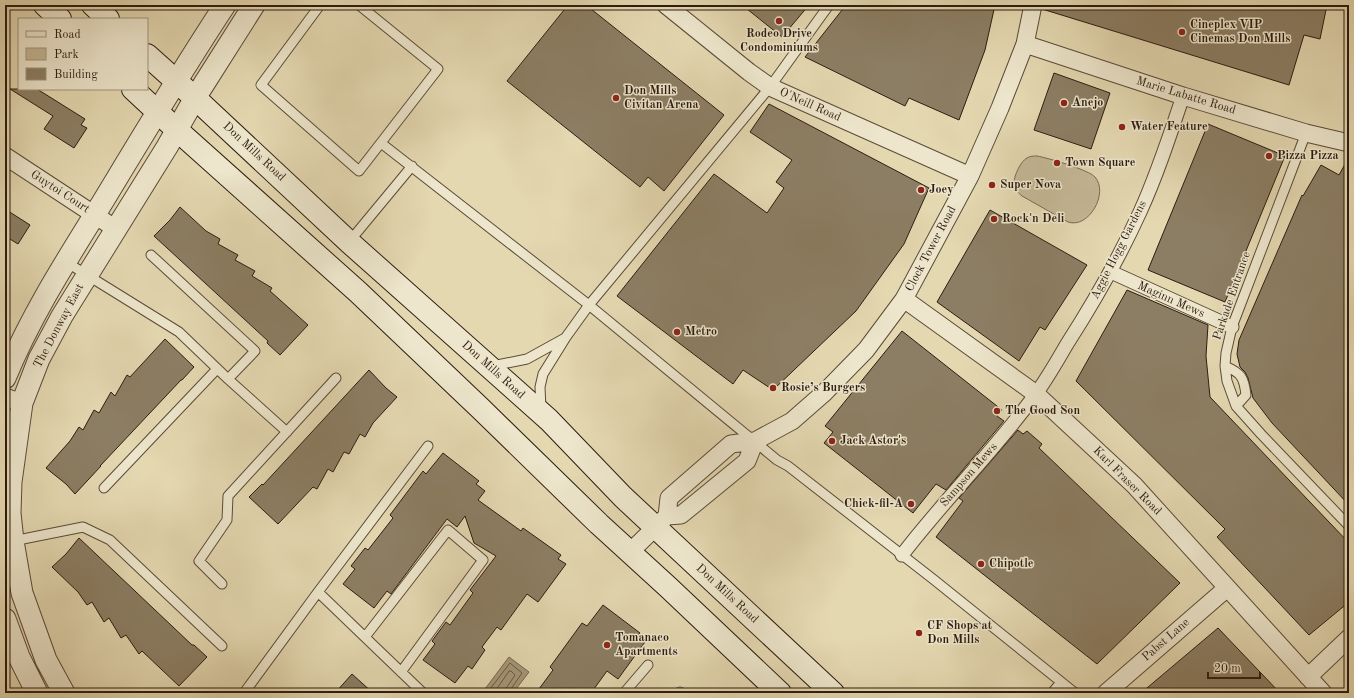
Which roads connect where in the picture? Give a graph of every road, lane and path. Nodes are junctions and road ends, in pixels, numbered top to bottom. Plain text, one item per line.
1 (45, 5) edge
2 (93, 5) edge
3 (225, 5) edge
4 (254, 5) edge
5 (320, 5) edge
6 (359, 5) edge
7 (666, 5) edge
8 (830, 5) edge
9 (1032, 5) edge
10 (59, 18) edge
11 (107, 18) edge
12 (1025, 44) junction
13 (148, 56) edge
14 (176, 81) junction
15 (770, 87) junction
16 (134, 90) edge
17 (1183, 96) junction
18 (195, 98) junction
19 (158, 112) junction
20 (177, 130) junction
21 (1306, 133) junction
22 (381, 143) junction
23 (1349, 143) edge
24 (5, 156) edge
25 (412, 166) junction
26 (970, 176) junction
27 (95, 215) junction
28 (116, 228) junction
29 (349, 242) junction
30 (151, 255) dead end
31 (66, 262) junction
32 (1111, 272) junction
33 (87, 274) junction
34 (904, 299) junction
35 (589, 305) junction
36 (1232, 327) junction
37 (566, 337) junction
38 (1225, 366) junction
39 (490, 367) junction
40 (218, 369) junction
41 (5, 378) edge
42 (336, 378) dead end
43 (228, 379) junction
44 (1036, 394) junction
45 (13, 400) edge
46 (1236, 406) junction
47 (542, 415) junction
48 (287, 432) junction
49 (755, 441) junction
50 (428, 446) dead end
51 (104, 488) dead end
52 (661, 521) junction
53 (1349, 526) edge
54 (9, 541) edge
55 (630, 552) junction
56 (902, 555) junction
57 (222, 584) dead end
58 (1226, 588) junction
59 (318, 592) junction
60 (5, 619) edge
61 (365, 637) junction
62 (1349, 638) edge
63 (222, 646) dead end
64 (648, 665) dead end
65 (401, 672) junction
66 (1308, 676) junction
67 (1061, 682) junction
68 (37, 693) edge
69 (64, 693) edge
70 (244, 693) edge
71 (423, 693) edge
72 (624, 693) edge
73 (780, 693) edge
74 (833, 693) edge
75 (1052, 693) edge
76 (1075, 693) edge
77 (1106, 693) edge
78 (1323, 693) edge

1 - 10 main road
2 - 11 main road
3 - 14 street, The Donway East
4 - 18 street, The Donway East
5 - 22 lane
6 - 22 lane
7 - 15 street, O'Neill Road
8 - 15 lane
9 - 12 street, Clock Tower Road
12 - 17 street, Marie Labatte Road
12 - 26 street, Clock Tower Road
13 - 14 main road, Don Mills Road
14 - 18 main road, Don Mills Road
14 - 19 street, The Donway East
15 - 26 street, O'Neill Road
15 - 35 lane
16 - 19 main road
17 - 21 street, Marie Labatte Road
17 - 32 street, Aggie Hogg Gardens
18 - 20 street, The Donway East
18 - 29 main road, Don Mills Road
19 - 20 main road
19 - 27 street, The Donway East
20 - 28 street, The Donway East
20 - 55 main road
21 - 23 street, Marie Labatte Road
21 - 36 lane, Parkade Entrance
22 - 25 lane
24 - 27 street, Guytoi Court
25 - 29 lane
25 - 35 lane
26 - 34 street, Clock Tower Road
27 - 28 street, Guytoi Court
27 - 31 street, The Donway East
28 - 33 street, The Donway East
29 - 39 main road, Don Mills Road
30 - 43 lane
31 - 33 lane
31 - 41 street, The Donway East
32 - 36 street, Maginn Mews
32 - 44 street, Aggie Hogg Gardens
33 - 40 lane
33 - 45 street, The Donway East
34 - 44 street, Karl Fraser Road
34 - 49 street, Clock Tower Road
35 - 37 lane
35 - 49 lane
36 - 38 lane, Parkade Entrance
37 - 39 lane
37 - 47 lane
38 - 46 lane, Parkade Entrance
38 - 46 lane
39 - 47 main road, Don Mills Road
40 - 43 lane
40 - 51 lane
42 - 48 lane
43 - 48 lane
44 - 56 street, Sampson Mews
44 - 58 street, Karl Fraser Road
45 - 54 street, The Donway East
46 - 53 lane, Parkade Entrance
47 - 52 main road, Don Mills Road
48 - 57 lane
49 - 52 street
49 - 52 street, Clock Tower Road
49 - 56 lane
50 - 59 lane
52 - 55 street
52 - 74 main road, Don Mills Road
54 - 63 lane
54 - 69 street, The Donway East
55 - 73 main road
56 - 67 lane
58 - 66 street, Karl Fraser Road
58 - 77 street, Pabst Lane
59 - 61 lane
59 - 70 lane
60 - 68 street
61 - 65 lane
61 - 65 lane
62 - 66 street
64 - 72 lane
65 - 71 lane
66 - 78 street, Karl Fraser Road
67 - 75 lane
67 - 76 lane

